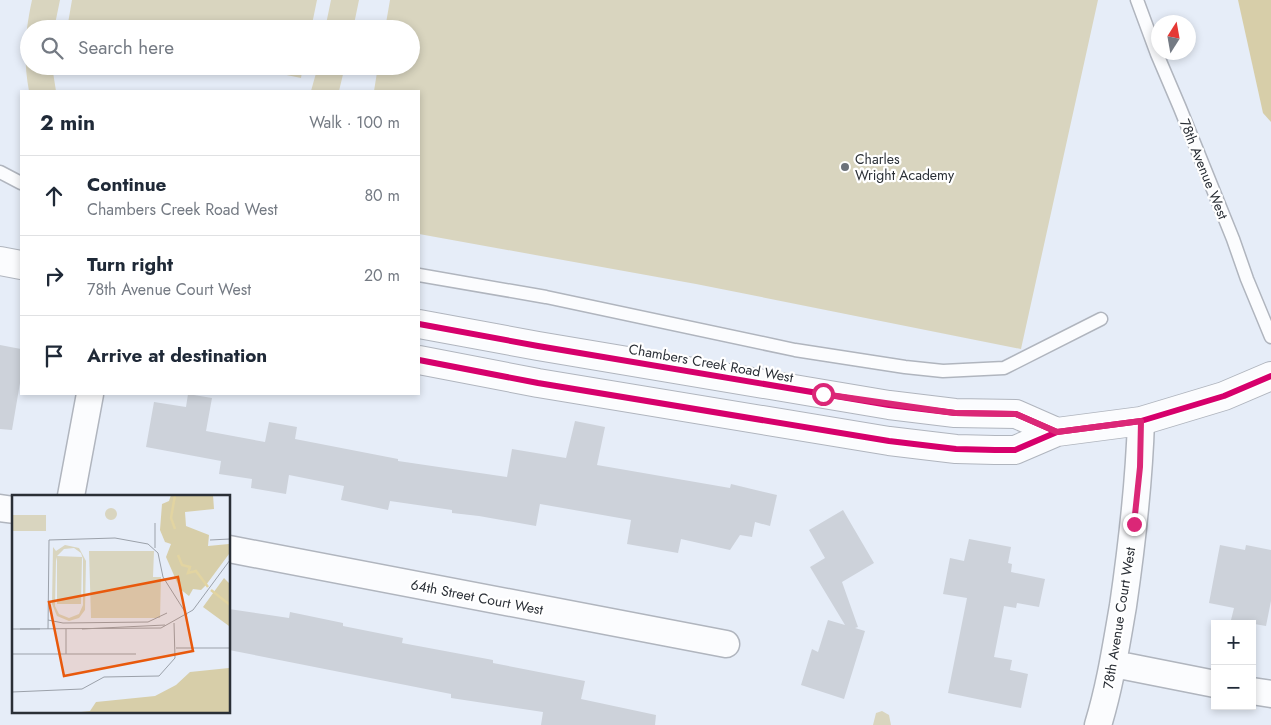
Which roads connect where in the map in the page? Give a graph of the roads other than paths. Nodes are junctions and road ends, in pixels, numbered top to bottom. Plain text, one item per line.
1 (1137, 0) edge
2 (0, 172) edge
3 (20, 182) edge
4 (0, 261) edge
5 (20, 265) edge
6 (420, 275) edge
7 (1101, 319) dead end
8 (420, 324) edge
9 (1271, 337) edge
10 (420, 360) edge
11 (1271, 376) edge
12 (90, 395) edge
13 (1141, 421) junction
14 (1057, 432) junction
15 (71, 495) edge
16 (230, 549) edge
17 (726, 644) dead end
18 (1114, 664) junction
19 (1211, 683) edge
20 (1256, 692) edge
21 (1271, 694) edge
22 (1098, 725) edge

1 - 9 lane, 78th Avenue West
2 - 3 lane
4 - 5 street
6 - 7 lane
8 - 14 street, Chambers Creek Road West
10 - 14 street
11 - 13 street
12 - 15 street
13 - 14 street
13 - 18 street, 78th Avenue Court West
16 - 17 street, 64th Street Court West
18 - 19 street
18 - 22 street, 78th Avenue Court West
20 - 21 street

